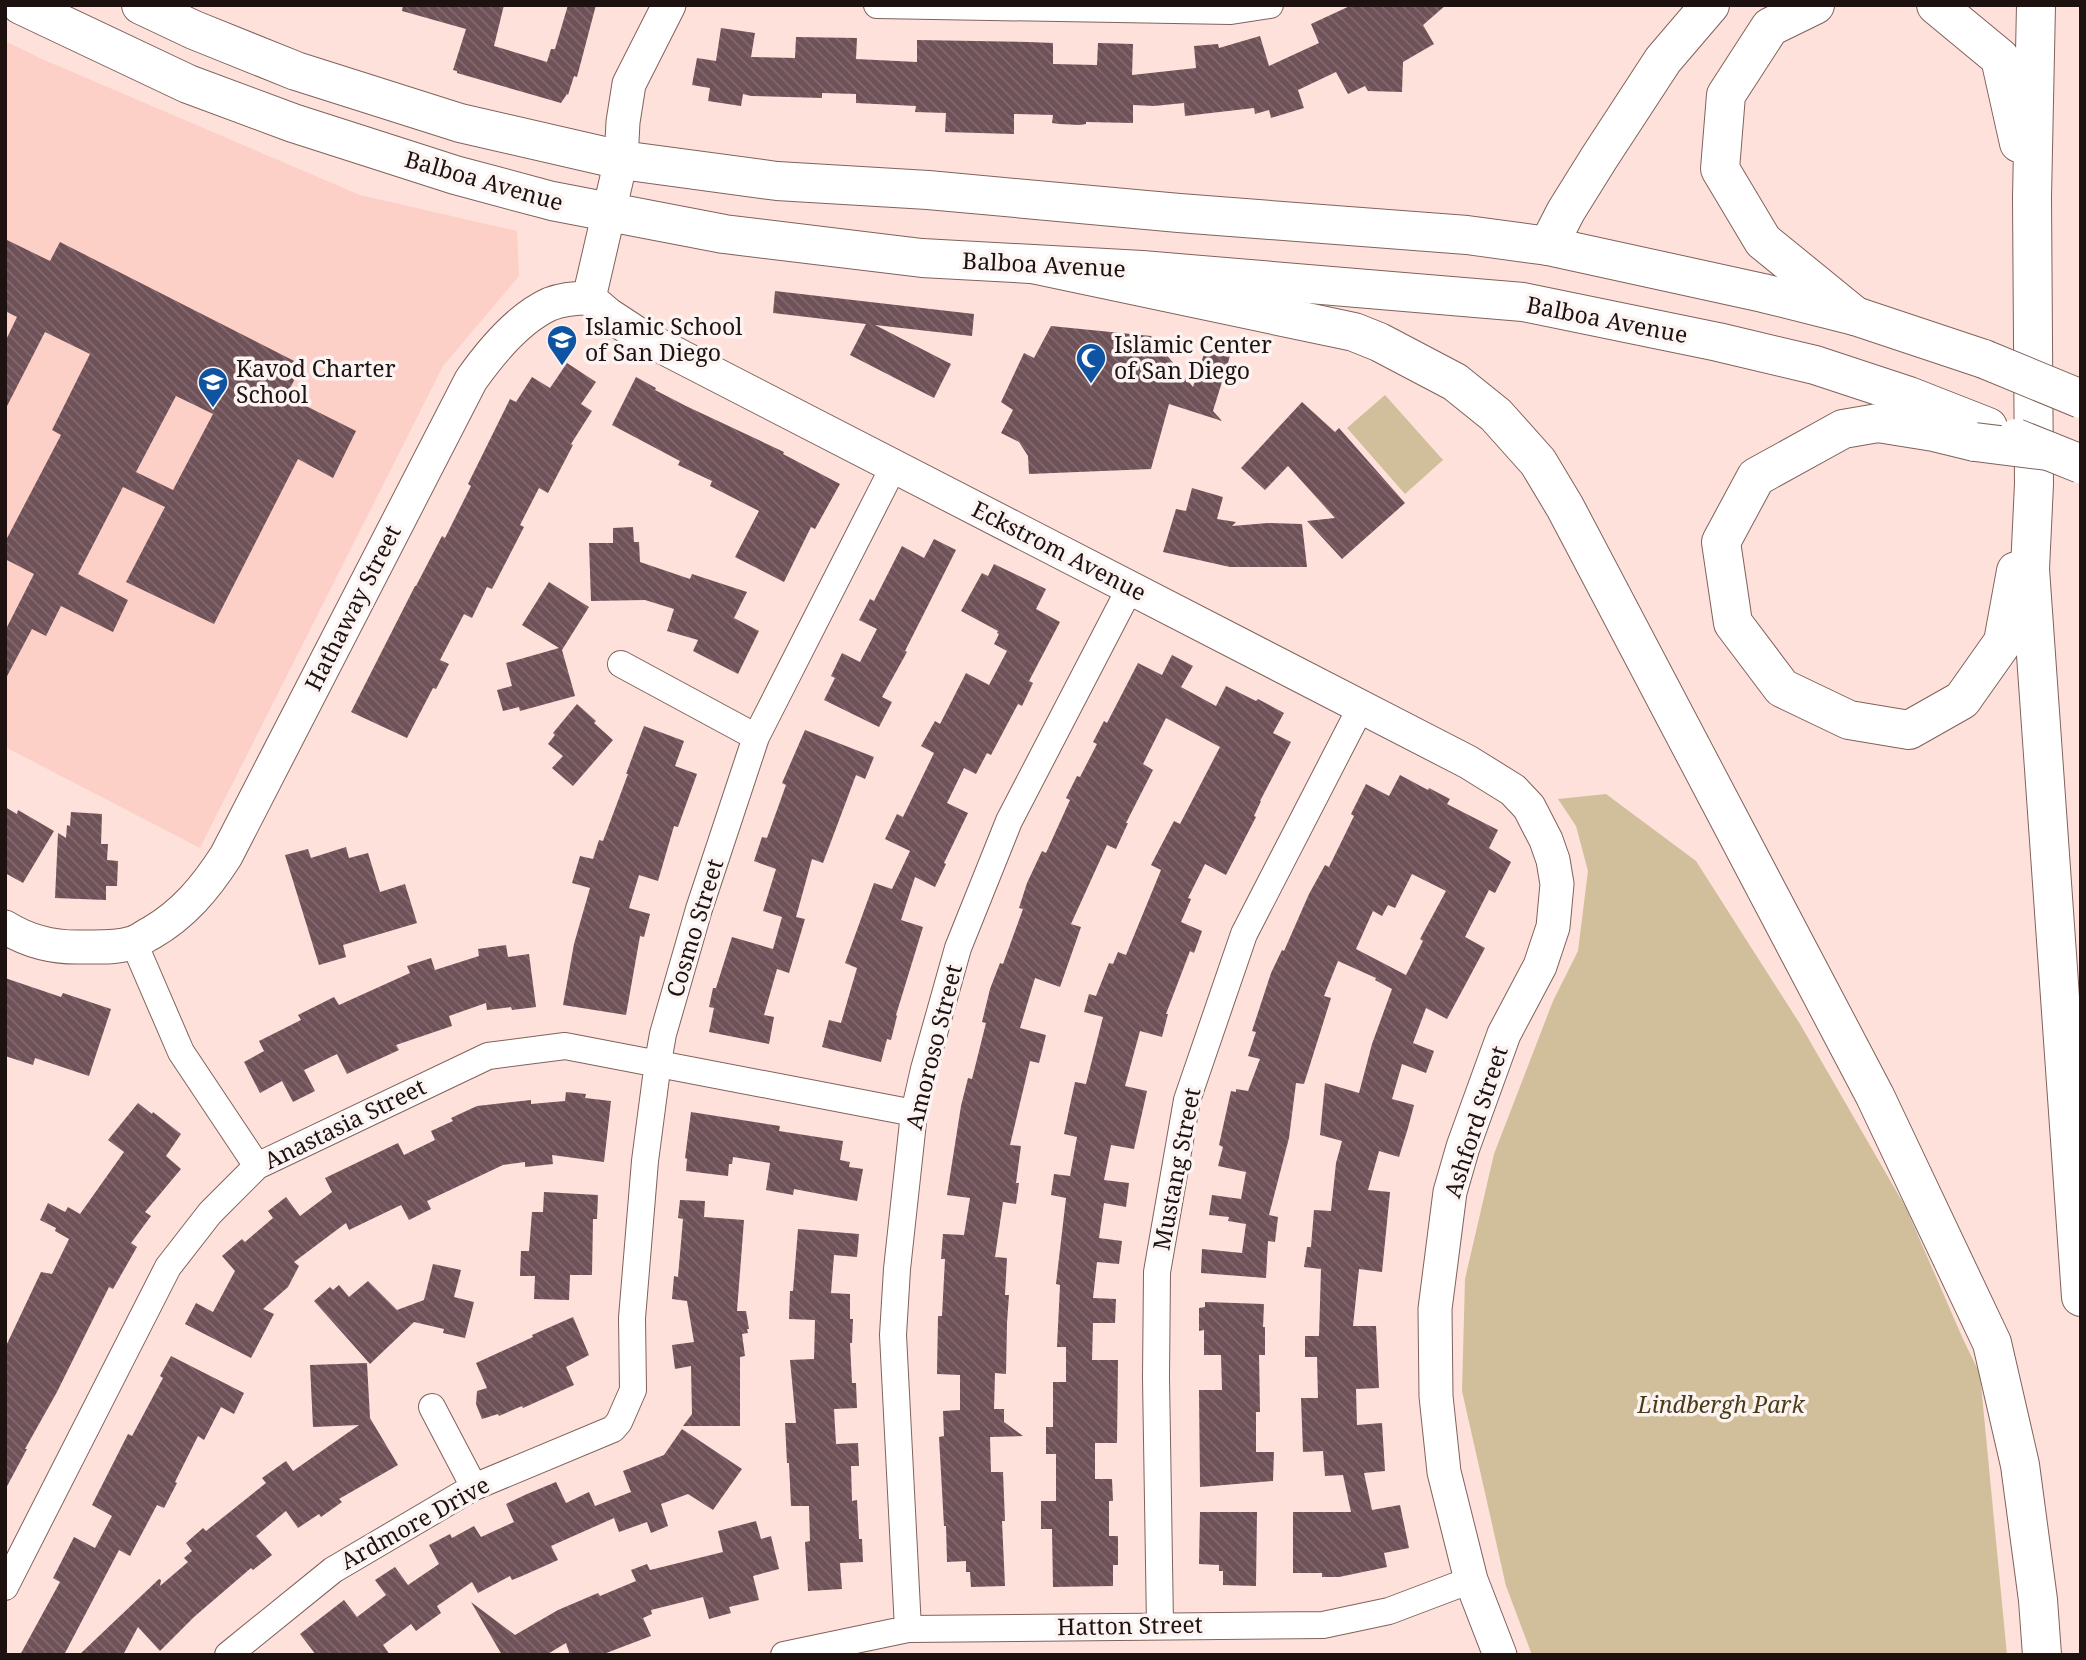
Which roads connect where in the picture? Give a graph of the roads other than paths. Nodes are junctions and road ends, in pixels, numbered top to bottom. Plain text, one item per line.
1 (21, 5) edge
2 (141, 5) edge
3 (669, 5) edge
4 (877, 5) edge
5 (1270, 5) edge
6 (1710, 5) edge
7 (1815, 5) edge
8 (1937, 5) edge
9 (2036, 5) edge
10 (621, 160) junction
11 (2032, 197) junction
12 (608, 213) junction
13 (1548, 246) junction
14 (1032, 264) junction
15 (589, 298) junction
16 (1855, 316) junction
17 (2081, 399) edge
18 (1981, 434) junction
19 (894, 466) junction
20 (2054, 466) edge
21 (1130, 588) junction
22 (621, 664) dead end
23 (1361, 707) junction
24 (756, 737) junction
25 (1528, 807) joint
26 (5, 927) edge
27 (134, 943) junction
28 (658, 1062) junction
29 (914, 1113) junction
30 (257, 1166) junction
31 (2081, 1297) edge
32 (432, 1407) dead end
33 (620, 1422) joint
34 (474, 1486) junction
35 (1471, 1580) junction
36 (5, 1587) edge
37 (1160, 1625) junction
38 (908, 1629) junction
39 (228, 1655) edge
40 (784, 1655) edge
41 (1500, 1655) edge
42 (2042, 1655) edge

1 - 12 main road, Balboa Avenue
2 - 10 main road
3 - 10 street
4 - 5 street
6 - 13 main road
7 - 16 main road
8 - 11 main road
9 - 11 main road
10 - 12 street
10 - 13 main road
11 - 20 main road
12 - 14 main road, Balboa Avenue
12 - 15 street
13 - 16 main road
14 - 18 main road, Balboa Avenue
14 - 42 main road
15 - 19 street, Eckstrom Avenue
15 - 27 street, Hathaway Street
16 - 17 main road, bridge
18 - 20 main road, bridge
18 - 20 main road
19 - 21 street, Eckstrom Avenue
19 - 24 street, Cosmo Street
20 - 31 main road
21 - 23 street, Eckstrom Avenue
21 - 29 street, Amoroso Street
22 - 24 street
23 - 25 street, Eckstrom Avenue
23 - 37 street, Mustang Street
24 - 28 street, Cosmo Street
25 - 35 street, Ashford Street
26 - 27 street
27 - 30 street
28 - 29 street, Anastasia Street
28 - 30 street, Anastasia Street
28 - 33 street, Cosmo Street
29 - 38 street, Amoroso Street
30 - 36 street, Anastasia Street
32 - 34 street
33 - 34 street, Ardmore Drive
34 - 39 street, Ardmore Drive
35 - 37 street, Hatton Street
35 - 41 street, Ashford Street
37 - 38 street, Hatton Street
38 - 40 street, Hatton Street

